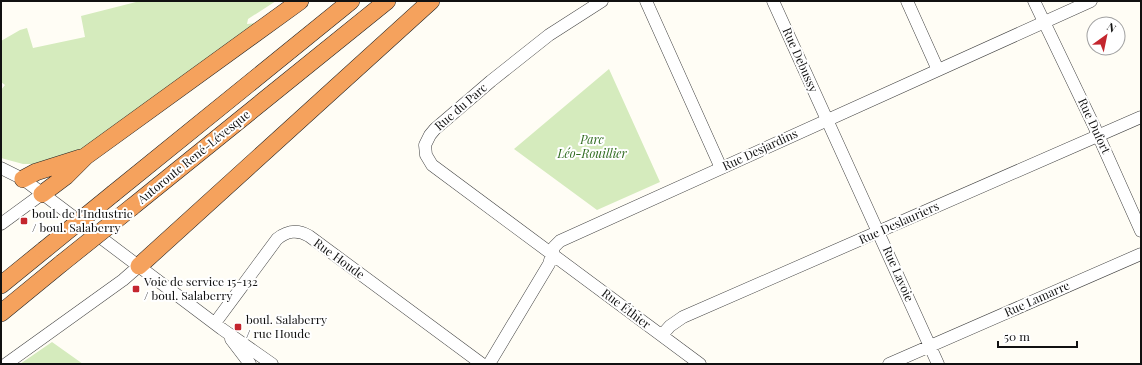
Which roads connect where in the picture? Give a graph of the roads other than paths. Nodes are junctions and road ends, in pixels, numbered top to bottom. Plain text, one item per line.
1 (300, 1) edge
2 (351, 1) edge
3 (387, 1) edge
4 (431, 1) edge
5 (602, 1) edge
6 (646, 1) edge
7 (773, 1) edge
8 (907, 1) edge
9 (1034, 1) edge
10 (1091, 1) edge
11 (1044, 22) junction
12 (938, 70) junction
13 (1141, 116) edge
14 (827, 120) junction
15 (1098, 136) junction
16 (86, 156) junction
17 (1, 168) edge
18 (721, 168) junction
19 (23, 178) junction
20 (42, 194) junction
21 (1, 224) edge
22 (1141, 231) edge
23 (878, 232) junction
24 (551, 254) junction
25 (1141, 254) edge
26 (139, 266) junction
27 (1, 285) edge
28 (1, 313) edge
29 (219, 326) junction
30 (662, 335) junction
31 (930, 346) junction
32 (6, 364) edge
33 (250, 364) edge
34 (272, 364) edge
35 (482, 364) edge
36 (489, 364) edge
37 (700, 364) edge
38 (889, 364) edge
39 (938, 364) edge

1 - 16 highway
2 - 27 highway, Autoroute René-Lévesque, bridge
3 - 28 highway, Autoroute René-Lévesque, bridge
4 - 26 highway
5 - 24 street, Rue du Parc
6 - 18 street
7 - 14 street, Rue Debussy
8 - 12 street
9 - 11 street, Rue Dufort
10 - 11 street, Rue Desjardins
11 - 12 street, Rue Desjardins
11 - 15 street, Rue Dufort
12 - 14 street, Rue Desjardins
13 - 15 street, Rue Deslauriers
14 - 18 street, Rue Desjardins
14 - 23 street, Rue Lavoie
15 - 22 street, Rue Dufort
15 - 23 street, Rue Deslauriers
16 - 19 highway
16 - 20 highway
17 - 19 street
18 - 24 street, Rue Desjardins
19 - 20 street
20 - 21 street
20 - 26 street
23 - 30 street, Rue Deslauriers
23 - 31 street, Rue Lavoie
24 - 30 street, Rue Éthier
24 - 36 street, Rue Desjardins
25 - 31 street, Rue Lamarre
26 - 29 street
26 - 32 street
29 - 33 street
29 - 34 street
29 - 35 street, Rue Houde
30 - 37 street, Rue Éthier
31 - 38 street, Rue Lamarre
31 - 39 street, Rue Lavoie

